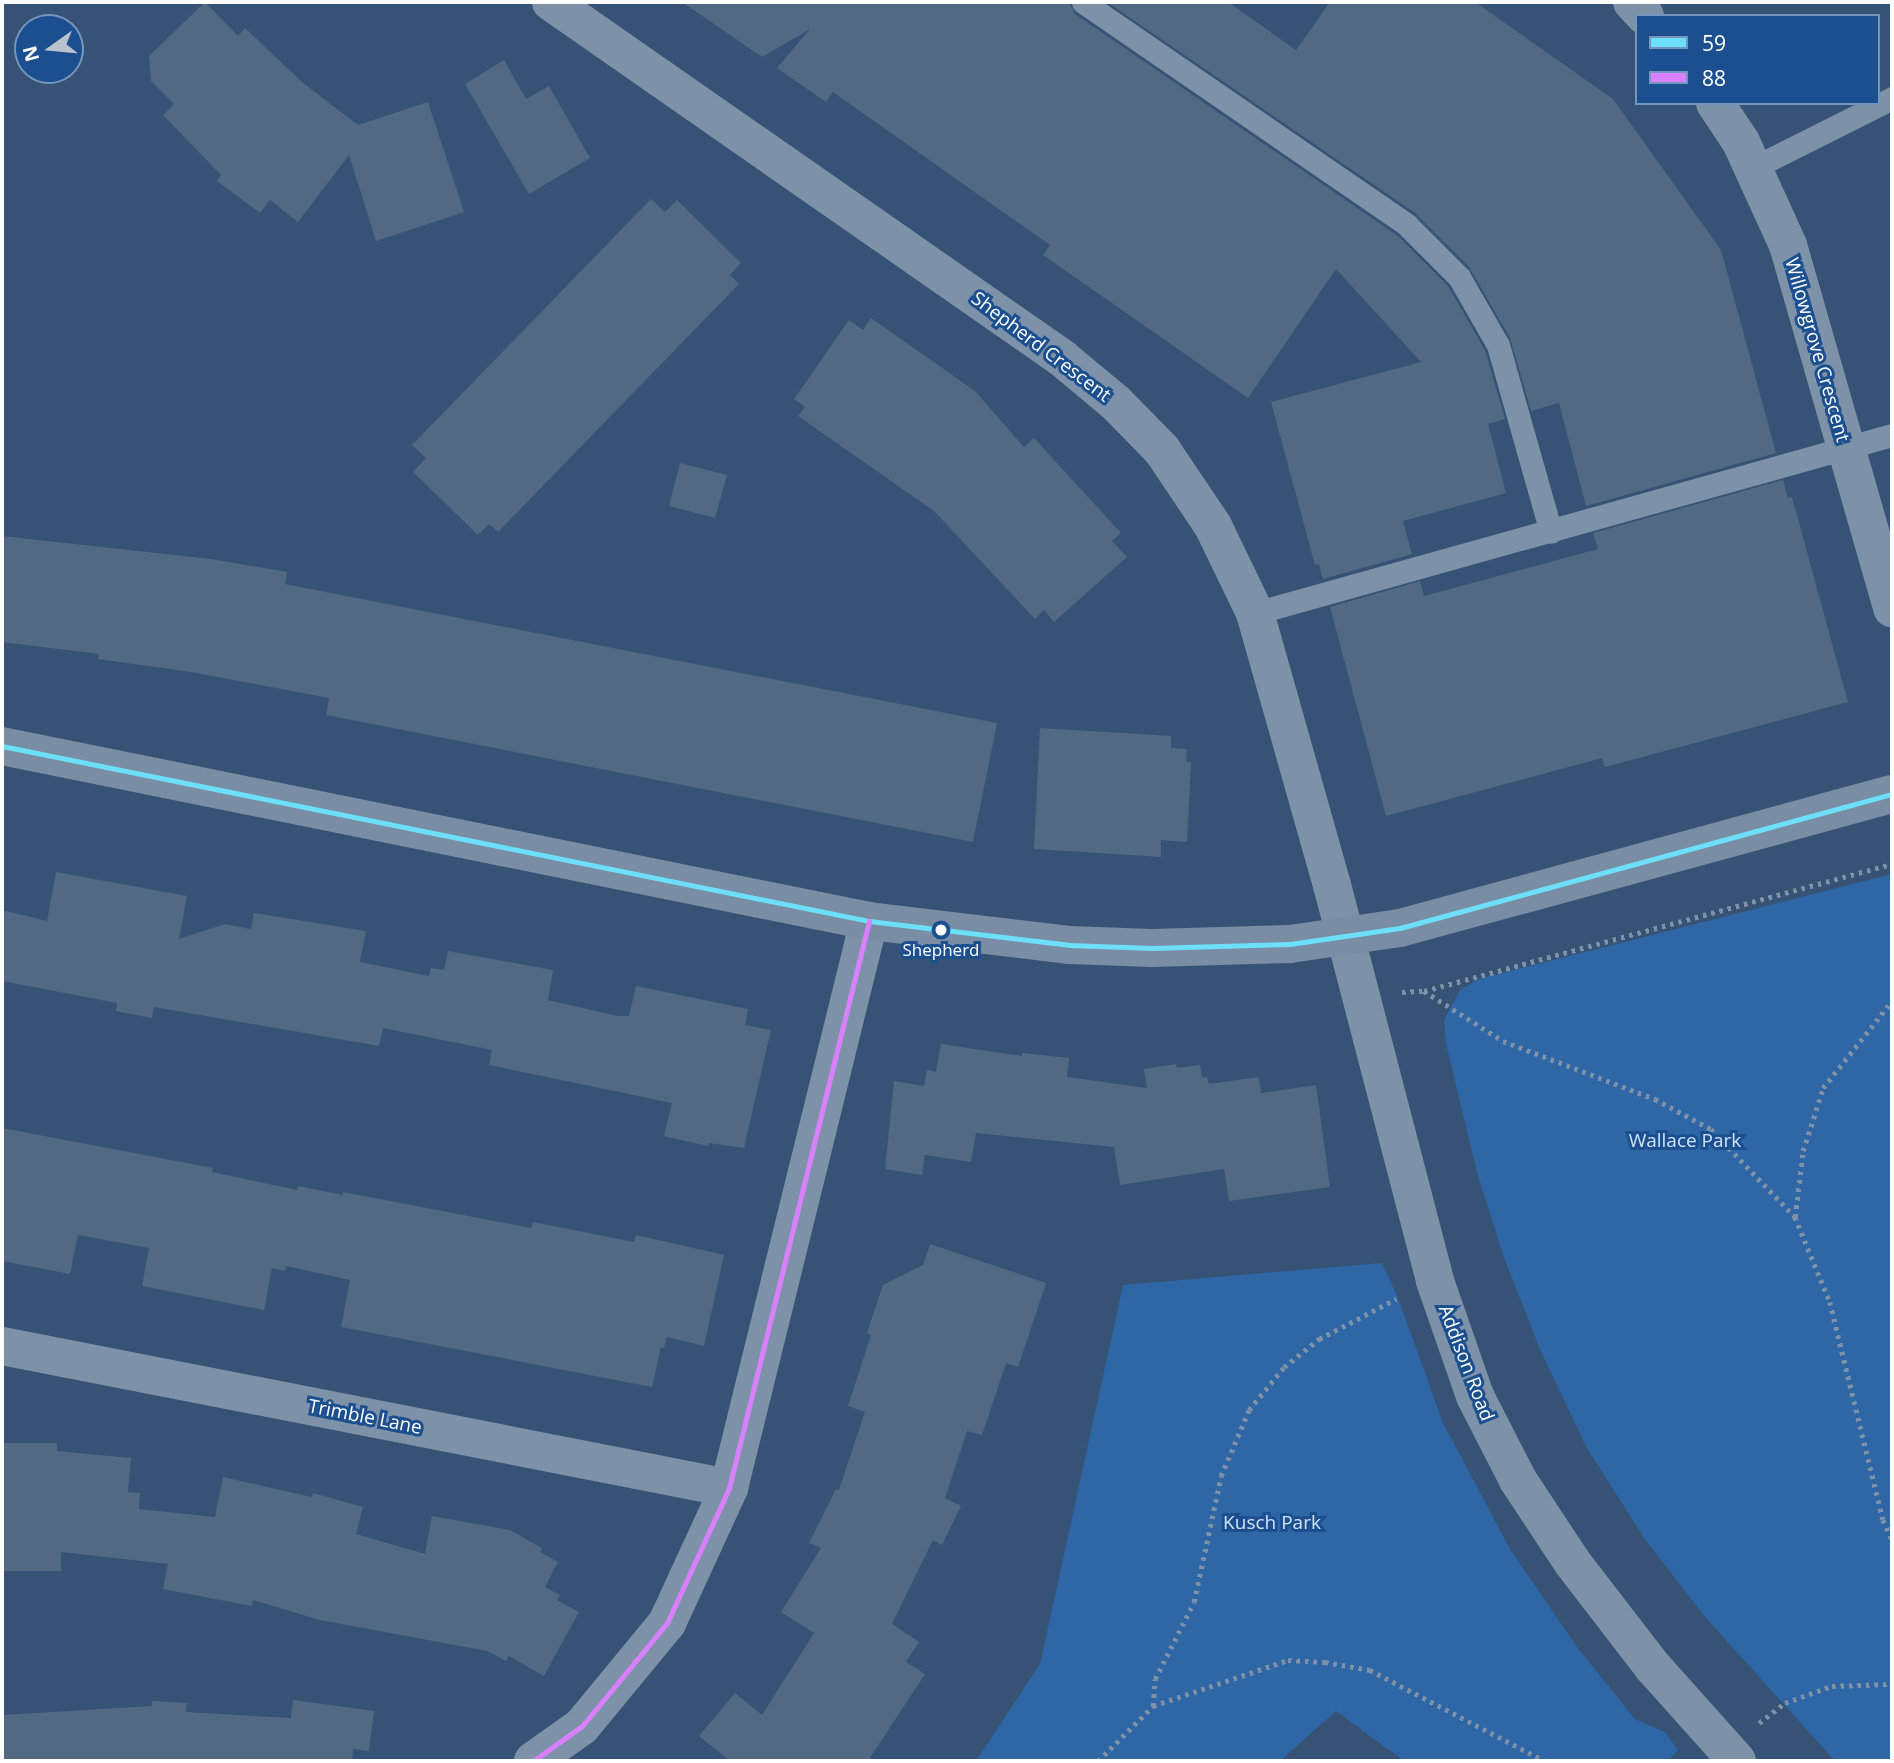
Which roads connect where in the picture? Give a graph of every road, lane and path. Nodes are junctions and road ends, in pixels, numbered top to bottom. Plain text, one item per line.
1 (1083, 2) edge
2 (554, 3) edge
3 (1716, 105) edge
4 (1878, 105) edge
5 (1753, 168) junction
6 (1892, 435) edge
7 (1844, 448) junction
8 (1551, 532) junction
9 (1892, 608) edge
10 (1255, 614) junction
11 (2, 746) edge
12 (1892, 794) edge
13 (1892, 864) edge
14 (869, 921) junction
15 (1345, 937) junction
16 (1424, 991) junction
17 (1359, 995) junction
18 (1892, 1001) edge
19 (1795, 1217) junction
20 (1383, 1304) dead end
21 (2, 1346) edge
22 (729, 1488) junction
23 (1892, 1539) edge
24 (1892, 1684) edge
25 (1785, 1703) dead end
26 (1153, 1706) junction
27 (533, 1761) edge
28 (1098, 1761) edge
29 (1545, 1761) edge
30 (1737, 1761) edge

1 - 8 lane
2 - 10 street, Shepherd Crescent
3 - 5 street, Willowgrove Crescent
4 - 5 lane
5 - 7 street, Willowgrove Crescent
6 - 7 lane
7 - 8 lane
7 - 9 street, Willowgrove Crescent
8 - 10 lane
10 - 15 street, Shepherd Crescent
11 - 14 street
12 - 15 street
13 - 16 path
14 - 15 street
14 - 22 street
15 - 17 street, Addison Road
16 - 17 path
16 - 19 path
17 - 30 street, Addison Road
18 - 19 path
19 - 23 path
20 - 26 path
21 - 22 street, Trimble Lane
22 - 27 street
24 - 25 path
26 - 28 path
26 - 29 path

